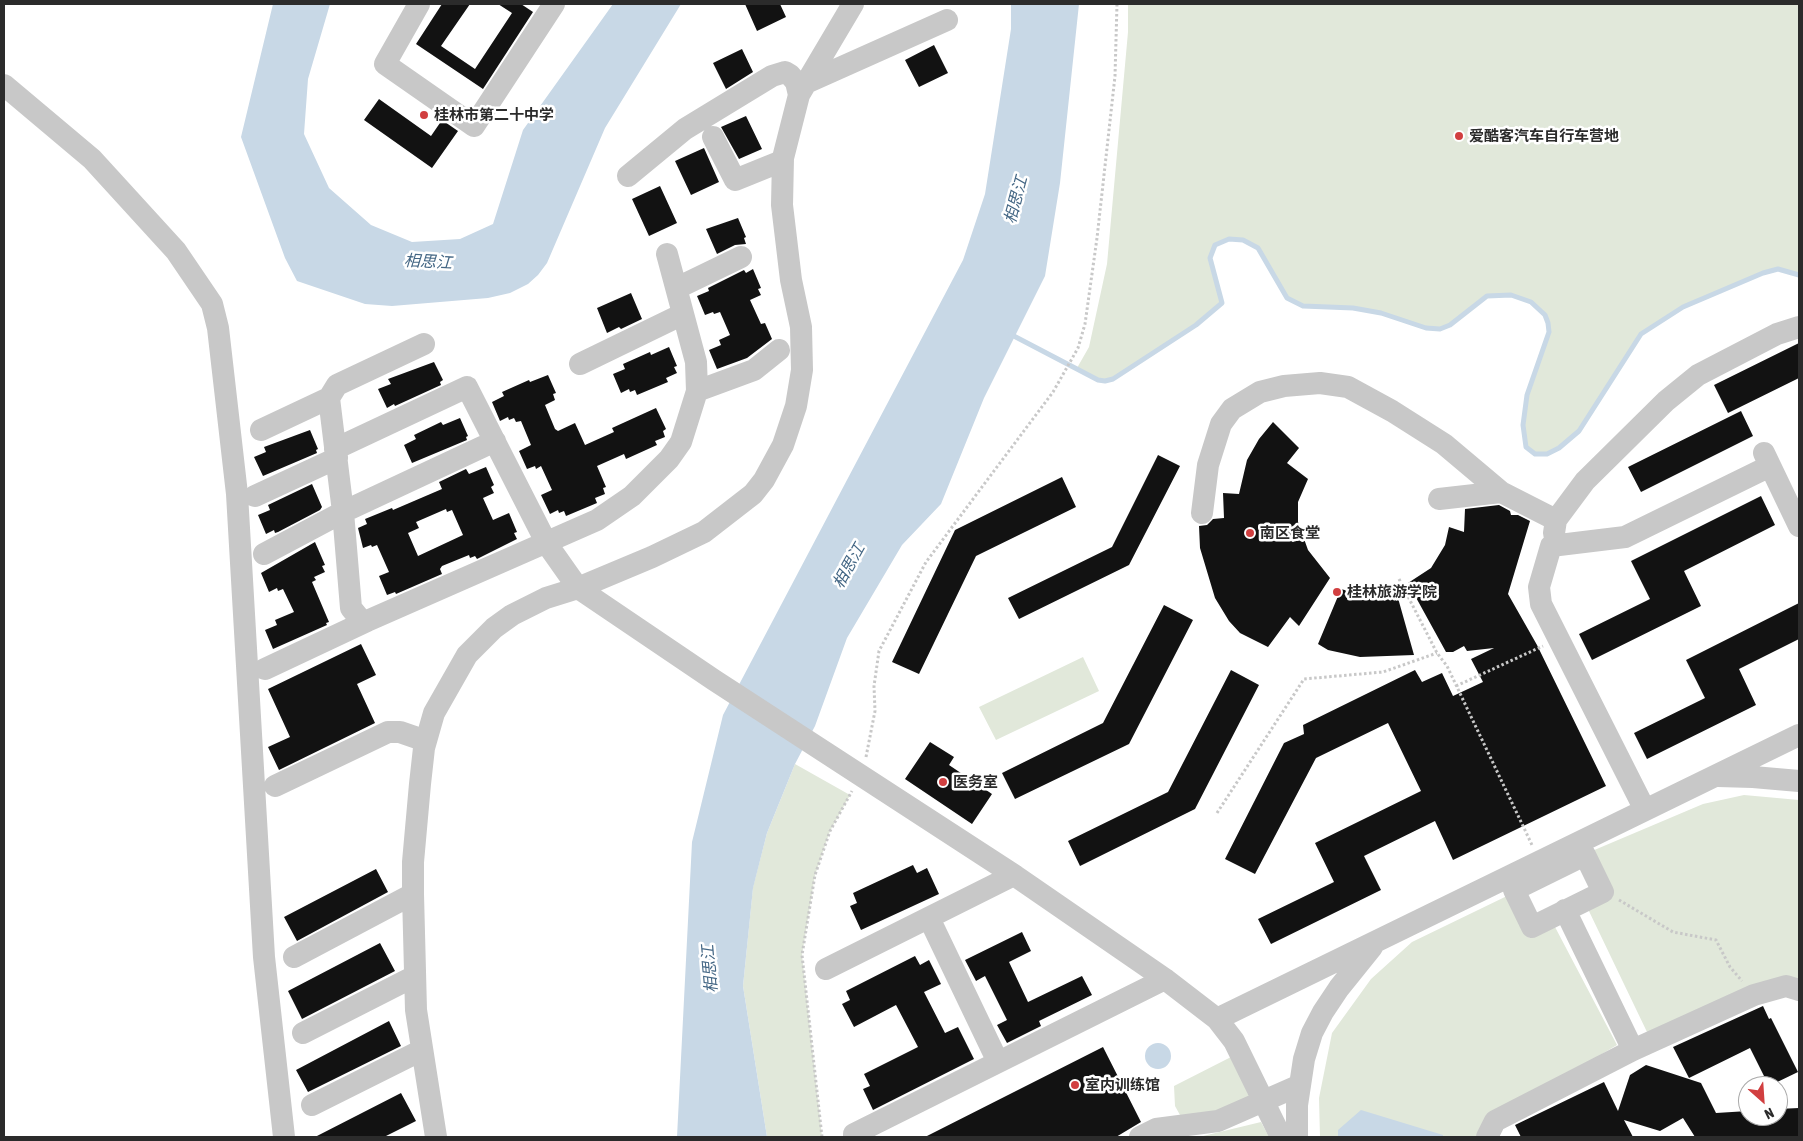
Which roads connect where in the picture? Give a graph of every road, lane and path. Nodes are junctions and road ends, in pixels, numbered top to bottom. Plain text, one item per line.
1 (419, 4) edge
2 (554, 4) edge
3 (854, 4) edge
4 (1117, 4) edge
5 (947, 20) dead end
6 (4, 85) edge
7 (802, 89) junction
8 (713, 138) dead end
9 (782, 161) junction
10 (628, 176) dead end
11 (667, 254) dead end
12 (741, 257) dead end
13 (677, 288) junction
14 (683, 314) junction
15 (1799, 327) edge
16 (424, 344) dead end
17 (779, 350) dead end
18 (580, 364) dead end
19 (698, 391) junction
20 (329, 398) junction
21 (261, 430) dead end
22 (495, 441) junction
23 (336, 453) junction
24 (1501, 492) junction
25 (255, 496) dead end
26 (1439, 499) dead end
27 (343, 512) junction
28 (1202, 513) dead end
29 (1556, 520) junction
30 (1799, 526) edge
31 (547, 544) junction
32 (1551, 546) junction
33 (264, 554) dead end
34 (1399, 578) dead end
35 (578, 588) junction
36 (367, 621) junction
37 (1559, 638) junction
38 (1437, 652) junction
39 (265, 669) dead end
40 (1456, 686) junction
41 (1799, 735) edge
42 (426, 741) junction
43 (861, 775) junction
44 (1714, 776) junction
45 (1799, 781) edge
46 (275, 786) dead end
47 (1645, 810) junction
48 (1217, 813) dead end
49 (1544, 867) junction
50 (1014, 875) junction
51 (1603, 892) junction
52 (413, 894) junction
53 (1565, 910) junction
54 (929, 918) junction
55 (1378, 940) junction
56 (294, 957) dead end
57 (826, 969) dead end
58 (415, 976) junction
59 (1305, 976) junction
60 (1165, 979) junction
61 (1799, 990) edge
62 (1754, 995) junction
63 (1323, 1012) junction
64 (1217, 1018) junction
65 (303, 1033) dead end
66 (422, 1050) junction
67 (1633, 1050) junction
68 (998, 1062) junction
69 (1300, 1085) junction
70 (1264, 1102) junction
71 (312, 1105) dead end
72 (284, 1137) edge
73 (436, 1137) edge
74 (854, 1137) edge
75 (1140, 1137) edge
76 (1281, 1137) edge
77 (1297, 1137) edge
78 (1487, 1137) edge

1 - 2 street
3 - 7 street
4 - 43 path
5 - 7 street
6 - 72 street
7 - 9 street
7 - 10 street
8 - 9 street
9 - 35 street
11 - 13 street
12 - 13 street
13 - 14 street
14 - 18 street
14 - 19 street
15 - 29 street
16 - 20 street
17 - 19 street
19 - 31 street
20 - 21 street
20 - 23 street
22 - 23 street
22 - 27 street
22 - 31 street
23 - 25 street
23 - 27 street
24 - 26 street
24 - 28 street
24 - 29 street
27 - 33 street
27 - 36 street
29 - 32 street
30 - 32 street
31 - 35 street
31 - 36 street
32 - 37 street
34 - 38 path
35 - 42 street
35 - 43 street
36 - 39 street
37 - 40 path
37 - 47 street
38 - 40 path
38 - 48 path
40 - 49 path
41 - 44 street
42 - 46 street
42 - 52 street
43 - 50 street
44 - 45 street
44 - 47 street
47 - 49 street
49 - 51 street
49 - 53 street
49 - 55 street
50 - 54 street
50 - 60 street
51 - 53 street
51 - 62 path
52 - 56 street
52 - 58 street
53 - 67 street
54 - 57 street
54 - 68 street
55 - 59 street
55 - 63 street
58 - 65 street
58 - 66 street
59 - 63 street
59 - 64 street
60 - 64 street
60 - 68 street
61 - 62 street
62 - 67 street
63 - 69 street
64 - 70 street
66 - 71 street
66 - 73 street
67 - 78 street
68 - 74 street
69 - 70 street
69 - 77 street
70 - 75 street
70 - 76 street

